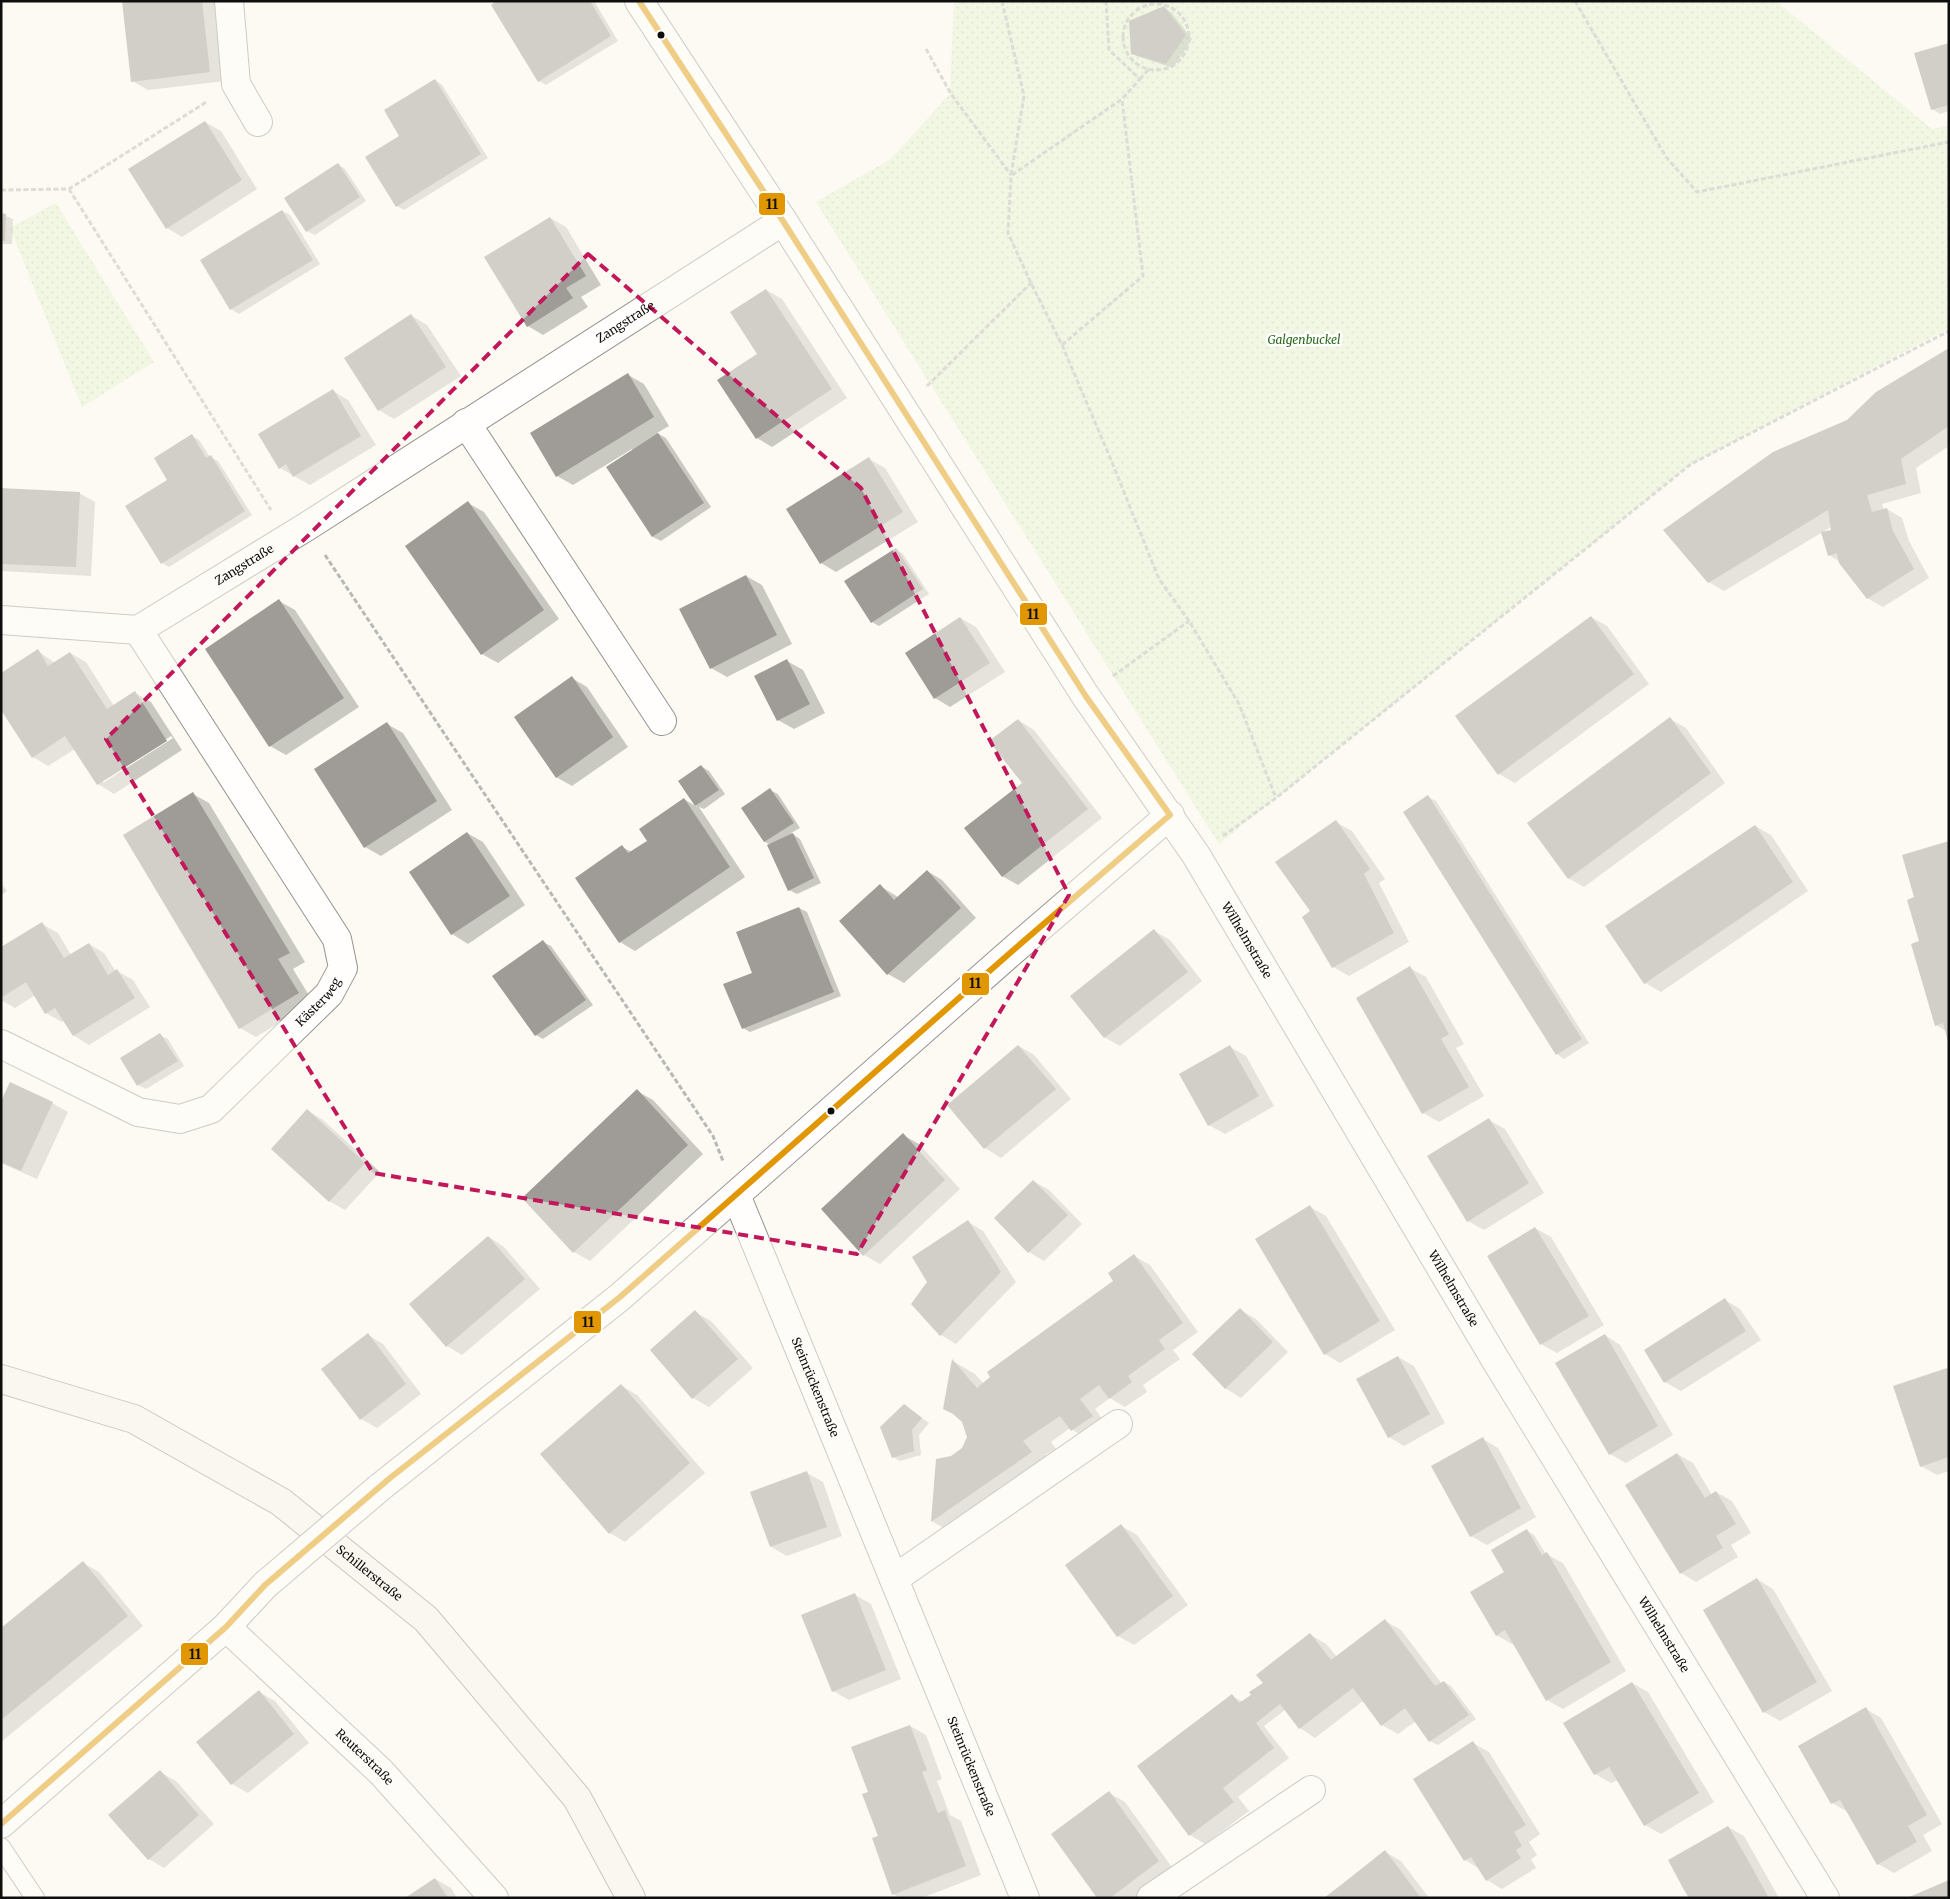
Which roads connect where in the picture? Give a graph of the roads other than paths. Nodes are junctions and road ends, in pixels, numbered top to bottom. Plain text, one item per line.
1 (229, 1) edge
2 (638, 1) edge
3 (258, 122) dead end
4 (782, 221) junction
5 (466, 423) junction
6 (1, 620) edge
7 (138, 630) junction
8 (662, 721) dead end
9 (1170, 816) junction
10 (1, 1044) edge
11 (736, 1195) junction
12 (1, 1379) edge
13 (1118, 1424) dead end
14 (894, 1579) junction
15 (226, 1627) junction
16 (1311, 1790) dead end
17 (1, 1824) edge
18 (1, 1847) edge
19 (36, 1898) edge
20 (494, 1898) edge
21 (630, 1898) edge
22 (1025, 1898) edge
23 (1151, 1898) edge
24 (1825, 1898) edge

1 - 3 street
2 - 4 street, Wilhelmstraße
4 - 5 street, Zangstraße
4 - 9 street, Wilhelmstraße
5 - 7 street, Zangstraße
5 - 8 street
6 - 7 street
7 - 10 street, Kästerweg
9 - 11 street
9 - 24 street, Wilhelmstraße
11 - 14 street, Steinrückenstraße
11 - 15 street, bridge
12 - 21 main road, Schillerstraße
13 - 14 street
14 - 22 street, Steinrückenstraße
15 - 17 street
15 - 20 street, Reuterstraße
16 - 23 street
18 - 19 lane

